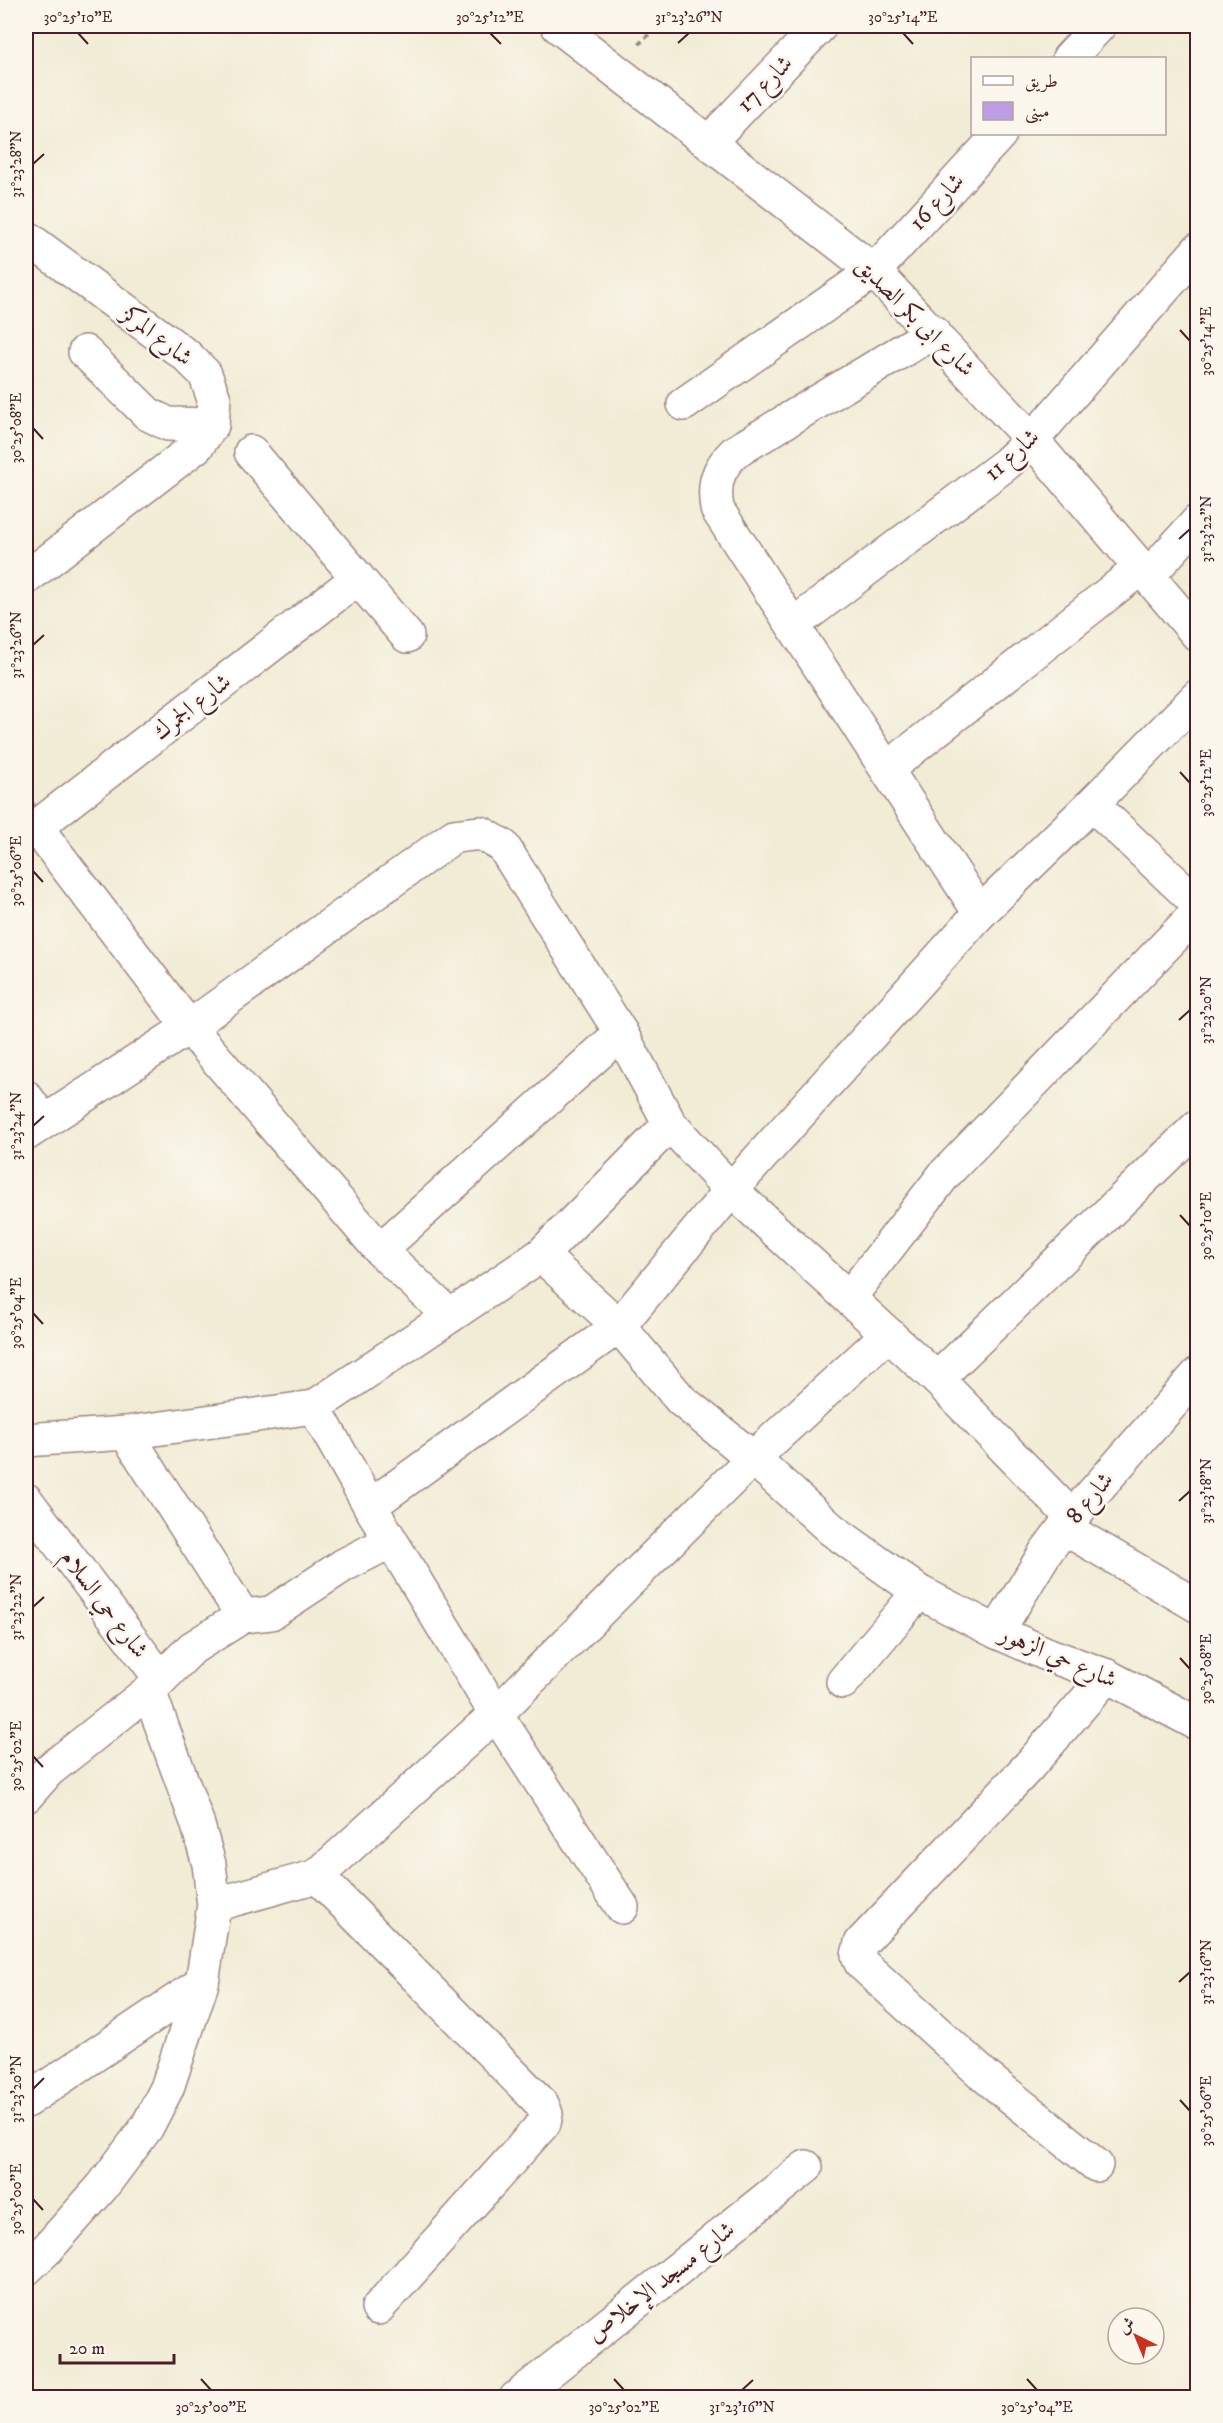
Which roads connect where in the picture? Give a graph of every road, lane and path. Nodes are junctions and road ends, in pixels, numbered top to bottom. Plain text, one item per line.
1 (558, 26) edge
2 (820, 26) edge
3 (1099, 26) edge
4 (1070, 57) edge
5 (999, 135) edge
6 (709, 142) junction
7 (26, 237) edge
8 (1197, 250) edge
9 (874, 271) junction
10 (933, 332) junction
11 (85, 352) dead end
12 (684, 404) dead end
13 (212, 425) junction
14 (1032, 440) junction
15 (251, 452) dead end
16 (1197, 521) edge
17 (1145, 571) junction
18 (26, 578) edge
19 (358, 578) junction
20 (793, 625) junction
21 (1197, 635) edge
22 (407, 636) dead end
23 (1197, 696) edge
24 (886, 769) junction
25 (1092, 804) junction
26 (31, 831) edge
27 (1197, 904) edge
28 (1197, 912) edge
29 (980, 913) junction
30 (189, 1027) junction
31 (621, 1033) junction
32 (31, 1118) edge
33 (670, 1124) junction
34 (1197, 1126) edge
35 (731, 1190) junction
36 (380, 1250) junction
37 (541, 1255) junction
38 (849, 1298) junction
39 (450, 1316) junction
40 (619, 1326) junction
41 (888, 1334) junction
42 (1197, 1374) edge
43 (938, 1379) junction
44 (314, 1407) junction
45 (126, 1433) junction
46 (26, 1440) edge
47 (753, 1458) junction
48 (26, 1500) edge
49 (370, 1506) junction
50 (1068, 1523) junction
51 (391, 1541) junction
52 (919, 1592) junction
53 (1197, 1606) edge
54 (243, 1616) junction
55 (997, 1632) junction
56 (1107, 1676) junction
57 (843, 1682) dead end
58 (155, 1685) junction
59 (496, 1714) junction
60 (1197, 1724) edge
61 (26, 1796) edge
62 (317, 1876) junction
63 (214, 1905) junction
64 (622, 1907) dead end
65 (202, 1983) junction
66 (26, 2101) edge
67 (1096, 2165) dead end
68 (806, 2167) dead end
69 (26, 2269) edge
70 (378, 2308) dead end
71 (516, 2397) edge

1 - 6 street, شارع ابى بكر الصديق
2 - 6 street, شارع 17
3 - 4 street
5 - 9 street, شارع 16
6 - 9 street, شارع ابى بكر الصديق
7 - 13 street, شارع المركز
8 - 14 street, شارع 11
9 - 10 street, شارع ابى بكر الصديق
9 - 12 street, شارع 16
10 - 14 street, شارع ابى بكر الصديق
10 - 20 street
11 - 13 street
13 - 18 street
14 - 17 street, شارع ابى بكر الصديق
14 - 20 street, شارع 11
15 - 19 street
16 - 17 street
17 - 21 street, شارع ابى بكر الصديق
17 - 24 street
19 - 22 street
19 - 26 street, شارع الجمرك
20 - 24 street
23 - 25 street
24 - 29 street
25 - 27 street
25 - 29 street
26 - 30 street
28 - 38 street
29 - 35 street
30 - 31 street
30 - 32 street
30 - 36 street
31 - 33 street
31 - 36 street
33 - 35 street
33 - 37 street
34 - 43 street
35 - 38 street
35 - 40 street
36 - 39 street
37 - 39 street
37 - 40 street, شارع حي الزهور
38 - 41 street
39 - 44 street
40 - 47 street, شارع حي الزهور
40 - 49 street
41 - 43 street
41 - 47 street
42 - 50 street, شارع 8
43 - 50 street
44 - 45 street
44 - 49 street
45 - 46 street
45 - 54 street
47 - 52 street, شارع حي الزهور
47 - 59 street
48 - 58 street, شارع حي السلام
49 - 51 street
50 - 53 street
50 - 55 street, شارع 8
51 - 54 street
51 - 59 street
52 - 55 street, شارع حي الزهور
52 - 57 street
54 - 58 street
55 - 56 street, شارع حي الزهور
56 - 60 street, شارع حي الزهور
56 - 67 street
58 - 61 street
58 - 63 street, شارع حي السلام
59 - 62 street
59 - 64 street
62 - 63 street
62 - 70 street
63 - 65 street, شارع حي السلام
65 - 66 street
65 - 69 street, شارع حي السلام
68 - 71 street, شارع مسجد الإخلاص

